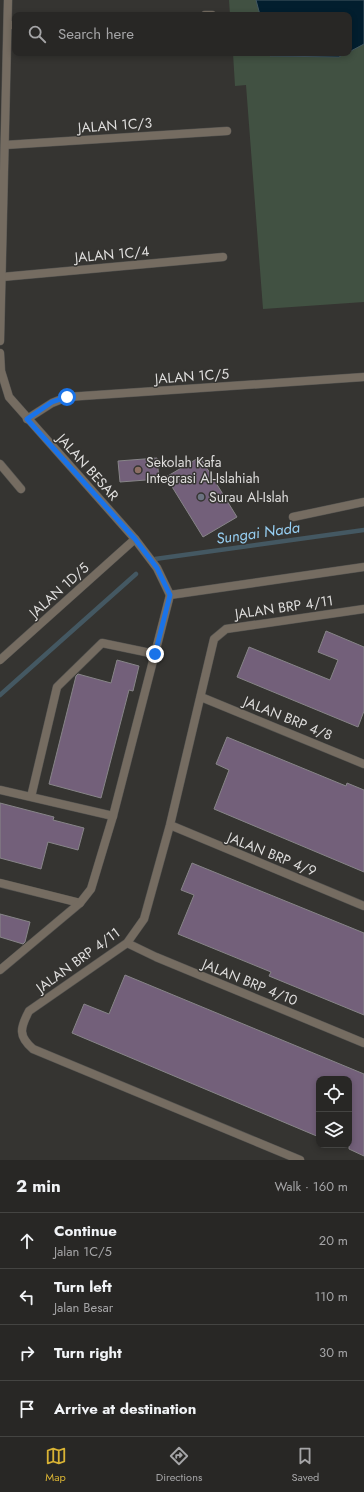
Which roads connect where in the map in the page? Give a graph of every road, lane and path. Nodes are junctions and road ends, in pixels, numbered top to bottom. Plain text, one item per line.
1 (8, 0) edge
2 (12, 25) edge
3 (227, 131) dead end
4 (5, 145) junction
5 (223, 257) dead end
6 (2, 277) junction
7 (0, 341) edge
8 (0, 352) edge
9 (364, 377) edge
10 (27, 419) junction
11 (0, 464) edge
12 (21, 489) dead end
13 (364, 502) edge
14 (293, 517) dead end
15 (135, 539) junction
16 (364, 567) edge
17 (170, 595) junction
18 (364, 609) edge
19 (155, 654) junction
20 (0, 660) edge
21 (201, 697) junction
22 (364, 764) edge
23 (0, 790) edge
24 (31, 797) junction
25 (113, 816) junction
26 (170, 825) junction
27 (0, 883) edge
28 (80, 903) junction
29 (364, 906) edge
30 (127, 943) junction
31 (0, 970) edge
32 (364, 1043) edge
33 (300, 1160) edge

1 - 2 street
2 - 4 street
3 - 4 street, JALAN 1C/3
4 - 6 street
5 - 6 street, JALAN 1C/4
6 - 7 street
8 - 10 street, JALAN BESAR
9 - 10 street, JALAN 1C/5
10 - 15 street, JALAN BESAR
11 - 12 street
13 - 14 street
15 - 17 street, JALAN BESAR
15 - 20 street, JALAN 1D/5
16 - 17 street
17 - 19 street
18 - 21 street, JALAN BRP 4/11
19 - 24 street
19 - 25 street
21 - 22 street, JALAN BRP 4/8
21 - 26 street, JALAN BRP 4/11
23 - 24 street
24 - 25 street
25 - 28 street
26 - 29 street, JALAN BRP 4/9
26 - 30 street, JALAN BRP 4/11
27 - 28 street
28 - 31 street
30 - 32 street, JALAN BRP 4/10
30 - 33 street, JALAN BRP 4/11

